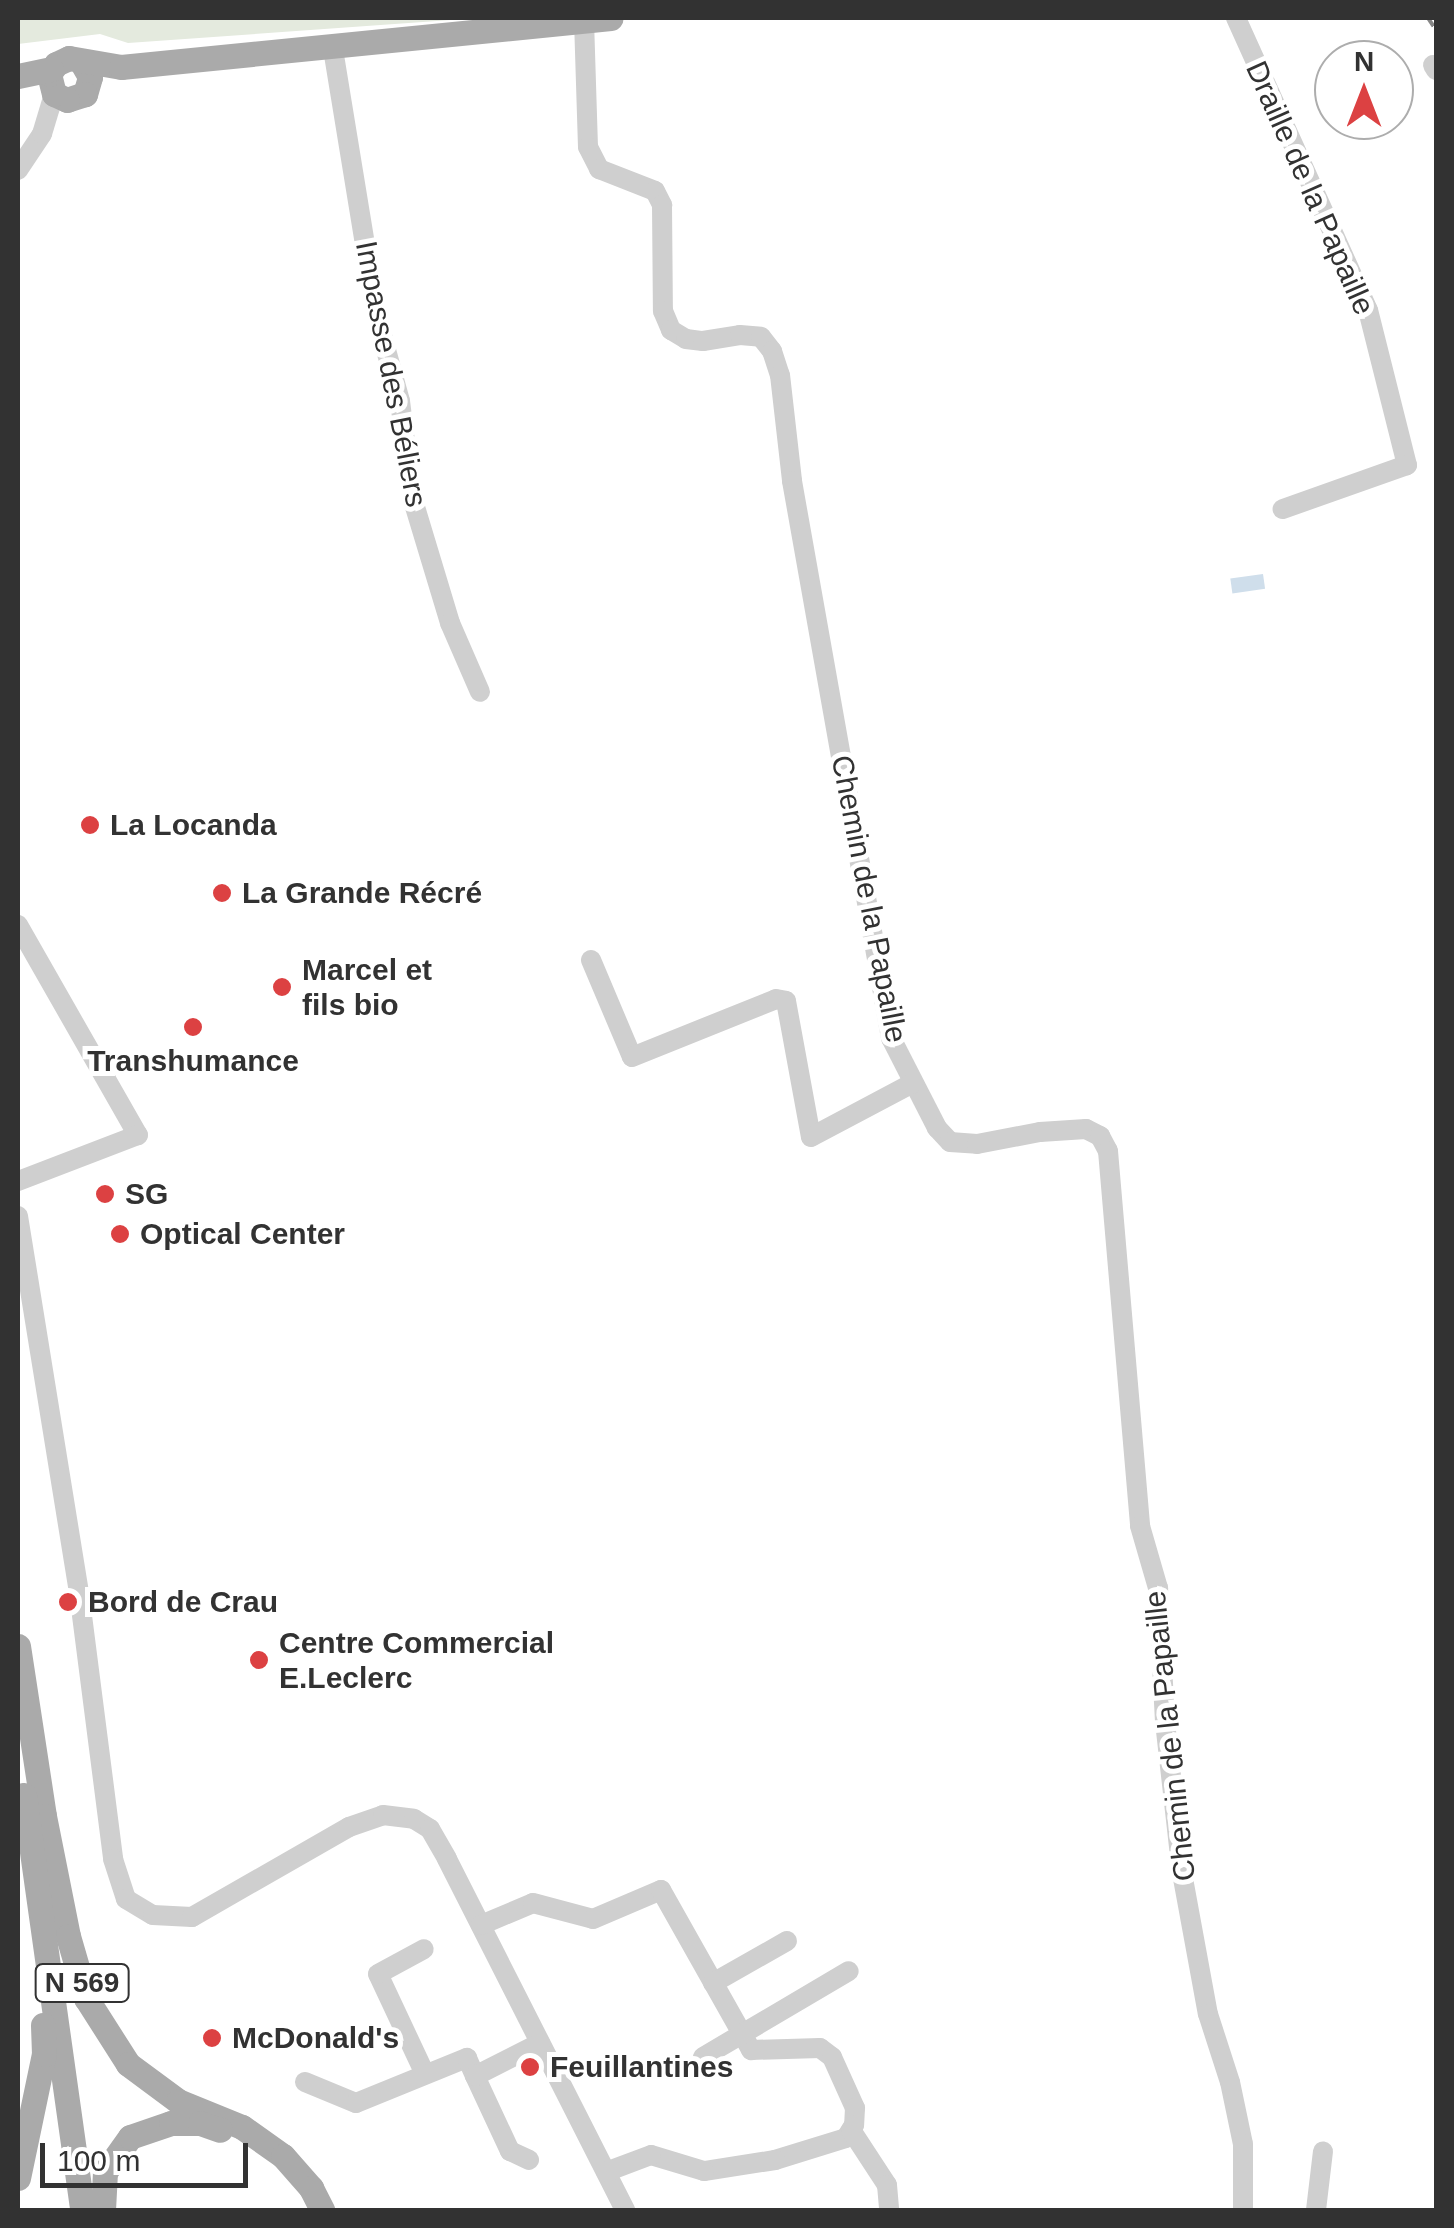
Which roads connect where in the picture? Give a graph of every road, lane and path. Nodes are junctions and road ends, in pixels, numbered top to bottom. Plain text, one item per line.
1 (611, 18) edge
2 (1236, 18) edge
3 (584, 20) junction
4 (518, 23) edge
5 (333, 48) junction
6 (18, 77) edge
7 (67, 83) junction
8 (18, 170) edge
9 (1282, 508) dead end
10 (480, 692) dead end
11 (18, 925) edge
12 (27, 954) edge
13 (591, 960) dead end
14 (912, 1083) junction
15 (18, 1181) edge
16 (18, 1216) edge
17 (18, 1646) edge
18 (18, 1750) edge
19 (38, 1900) junction
20 (480, 1925) junction
21 (787, 1941) dead end
22 (424, 1949) dead end
23 (848, 1972) dead end
24 (714, 1983) junction
25 (742, 2034) junction
26 (540, 2044) junction
27 (703, 2057) dead end
28 (424, 2072) junction
29 (476, 2076) junction
30 (305, 2082) dead end
31 (851, 2130) junction
32 (1323, 2150) dead end
33 (530, 2160) dead end
34 (606, 2172) junction
35 (18, 2178) edge
36 (620, 2207) edge
37 (82, 2210) edge
38 (103, 2210) edge
39 (303, 2210) edge
40 (322, 2210) edge
41 (888, 2210) edge
42 (1243, 2210) edge
43 (1316, 2210) edge

1 - 3 main road
2 - 9 street, Draille de la Papaille
3 - 4 main road
3 - 14 street, Chemin de la Papaille
4 - 5 main road
5 - 7 main road
5 - 10 street, Impasse des Béliers
6 - 7 main road
7 - 8 street
11 - 12 street
12 - 15 street
13 - 14 street
14 - 42 street, Chemin de la Papaille
16 - 20 street
17 - 40 main road, N 569
18 - 19 main road, N 569
19 - 35 main road, N 569
19 - 37 main road, N 569
20 - 24 street
20 - 26 street
21 - 24 street
22 - 28 street
23 - 25 street
24 - 25 street
25 - 27 street
25 - 31 street
26 - 29 street
26 - 34 street
28 - 29 street
28 - 30 street
29 - 33 street
31 - 34 street
31 - 41 street
32 - 43 street
34 - 36 street
38 - 39 main road

